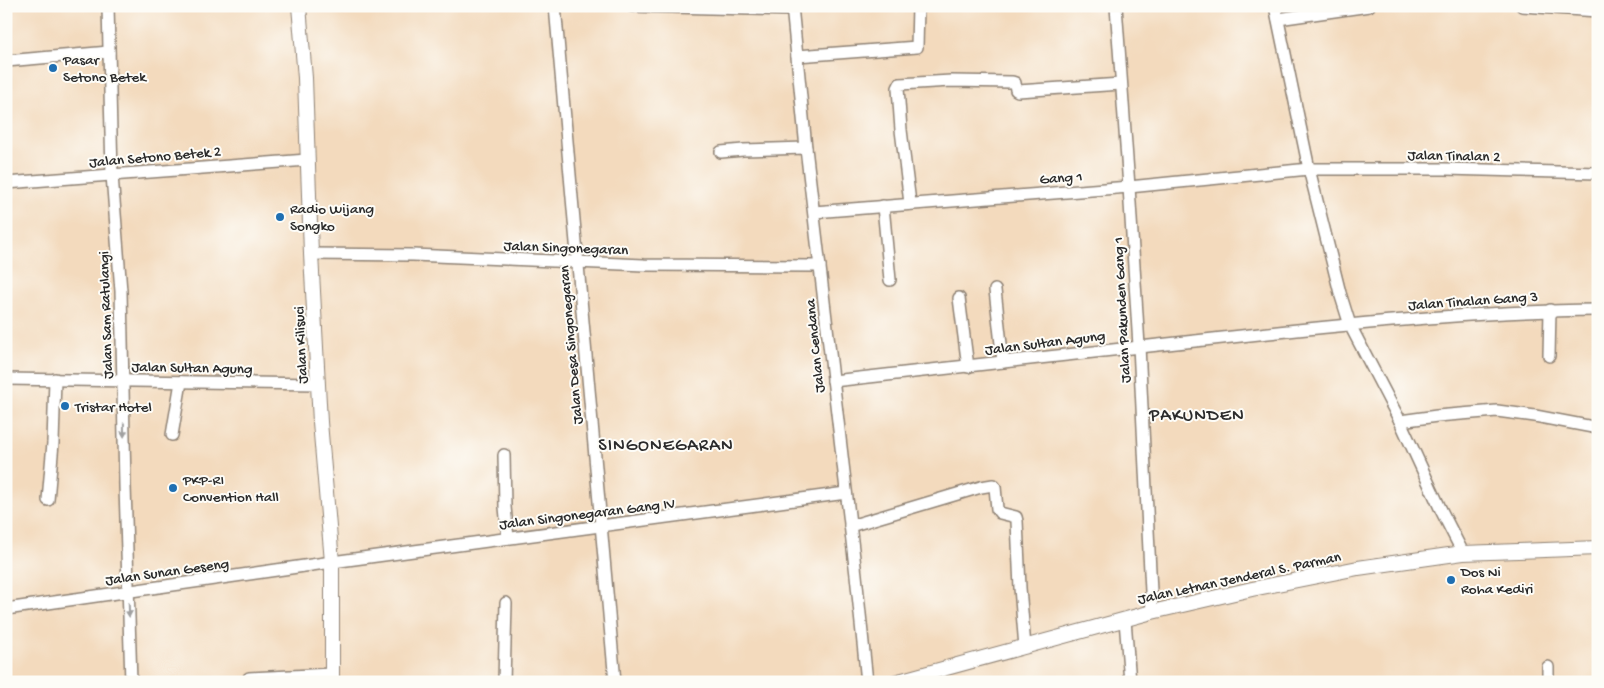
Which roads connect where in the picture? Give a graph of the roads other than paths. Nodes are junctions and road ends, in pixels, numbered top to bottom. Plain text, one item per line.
1 (108, 6) edge
2 (300, 6) edge
3 (556, 6) edge
4 (631, 6) edge
5 (918, 6) edge
6 (1116, 6) edge
7 (1275, 6) edge
8 (1369, 6) edge
9 (1522, 6) edge
10 (663, 7) edge
11 (1357, 7) edge
12 (792, 8) edge
13 (1590, 9) edge
14 (1278, 19) junction
15 (109, 52) junction
16 (797, 56) junction
17 (6, 61) edge
18 (1121, 84) junction
19 (806, 148) junction
20 (721, 152) dead end
21 (307, 160) junction
22 (1309, 169) junction
23 (1598, 173) edge
24 (112, 175) junction
25 (6, 183) edge
26 (1129, 188) junction
27 (910, 203) junction
28 (883, 206) junction
29 (814, 212) junction
30 (311, 254) junction
31 (577, 263) junction
32 (820, 266) junction
33 (890, 280) dead end
34 (995, 290) dead end
35 (959, 298) dead end
36 (1550, 310) junction
37 (1598, 310) edge
38 (1350, 325) junction
39 (1139, 346) junction
40 (1549, 356) dead end
41 (1003, 362) junction
42 (968, 367) junction
43 (6, 379) edge
44 (55, 380) junction
45 (123, 382) junction
46 (181, 382) junction
47 (833, 382) junction
48 (318, 384) junction
49 (1400, 421) junction
50 (1598, 428) edge
51 (172, 435) dead end
52 (504, 455) dead end
53 (846, 493) junction
54 (48, 500) dead end
55 (850, 526) junction
56 (602, 527) junction
57 (508, 538) junction
58 (1598, 548) edge
59 (1463, 553) junction
60 (332, 562) junction
61 (128, 592) junction
62 (506, 603) dead end
63 (6, 610) edge
64 (1152, 612) junction
65 (1125, 620) junction
66 (1025, 647) junction
67 (1548, 667) dead end
68 (249, 678) dead end
69 (332, 678) edge
70 (132, 682) edge
71 (504, 682) edge
72 (615, 682) edge
73 (867, 682) edge
74 (895, 682) edge
75 (1130, 682) edge
76 (1548, 682) edge

1 - 15 street, Jalan Sam Ratulangi
2 - 21 main road, Jalan Kilisuci
3 - 31 street, Jalan Desa Singonegaran
4 - 10 street
5 - 16 street
6 - 18 street, Jalan Pakunden Gang 1
7 - 14 street
8 - 11 street
9 - 13 street
10 - 12 street
11 - 14 street
12 - 16 street, Jalan Cendana
14 - 22 street
15 - 17 street
15 - 24 street, Jalan Sam Ratulangi
16 - 19 street, Jalan Cendana
18 - 26 street, Jalan Pakunden Gang 1
18 - 27 street
19 - 20 street
19 - 29 street, Jalan Cendana
21 - 24 street, Jalan Setono Betek 2
21 - 30 main road, Jalan Kilisuci
22 - 23 street, Jalan Tinalan 2
22 - 26 street, Gang 1
22 - 38 street
24 - 25 street, Jalan Setono Betek 2
24 - 45 street, Jalan Sam Ratulangi
26 - 27 street, Gang 1
26 - 39 street, Jalan Pakunden Gang 1
27 - 28 street, Gang 1
28 - 29 street, Gang 1
28 - 33 street
29 - 32 street, Jalan Cendana
30 - 31 street, Jalan Singonegaran
30 - 48 main road, Jalan Kilisuci
31 - 32 street, Jalan Singonegaran
31 - 56 street, Jalan Desa Singonegaran
32 - 47 street, Jalan Cendana
34 - 41 street
35 - 42 street
36 - 37 street, Jalan Tinalan Gang 3
36 - 38 street, Jalan Tinalan Gang 3
36 - 40 street
38 - 39 street, Jalan Sultan Agung
38 - 49 street
39 - 41 street, Jalan Sultan Agung
39 - 64 street, Jalan Pakunden Gang 1
41 - 42 street, Jalan Sultan Agung
42 - 47 street, Jalan Sultan Agung
43 - 44 street, Jalan Sultan Agung
44 - 45 street, Jalan Sultan Agung
44 - 54 street
45 - 46 street, Jalan Sultan Agung
45 -> 61 street, Jalan Sam Ratulangi
46 - 48 street, Jalan Sultan Agung
46 - 51 street
47 - 53 street, Jalan Cendana
48 - 60 main road, Jalan Kilisuci
49 - 50 street
49 - 59 street
52 - 57 street
53 - 55 street, Jalan Cendana
53 - 56 street, Jalan Singonegaran Gang IV
55 - 66 street
55 - 73 street, Jalan Cendana
56 - 57 street, Jalan Singonegaran Gang IV
56 - 72 street, Jalan Desa Singonegaran
57 - 60 street, Jalan Singonegaran Gang IV
58 - 59 main road, Jalan Letnan Jenderal S. Parman
59 - 64 main road, Jalan Letnan Jenderal S. Parman
60 - 61 street, Jalan Sunan Geseng
60 - 69 main road, Jalan Kilisuci
61 - 63 street, Jalan Sunan Geseng
61 -> 70 street, Jalan Sam Ratulangi
62 - 71 street
64 - 65 main road, Jalan Letnan Jenderal S. Parman
65 - 66 main road, Jalan Letnan Jenderal S. Parman
65 - 75 street
66 - 74 main road, Jalan Letnan Jenderal S. Parman
67 - 76 street
68 - 69 street

